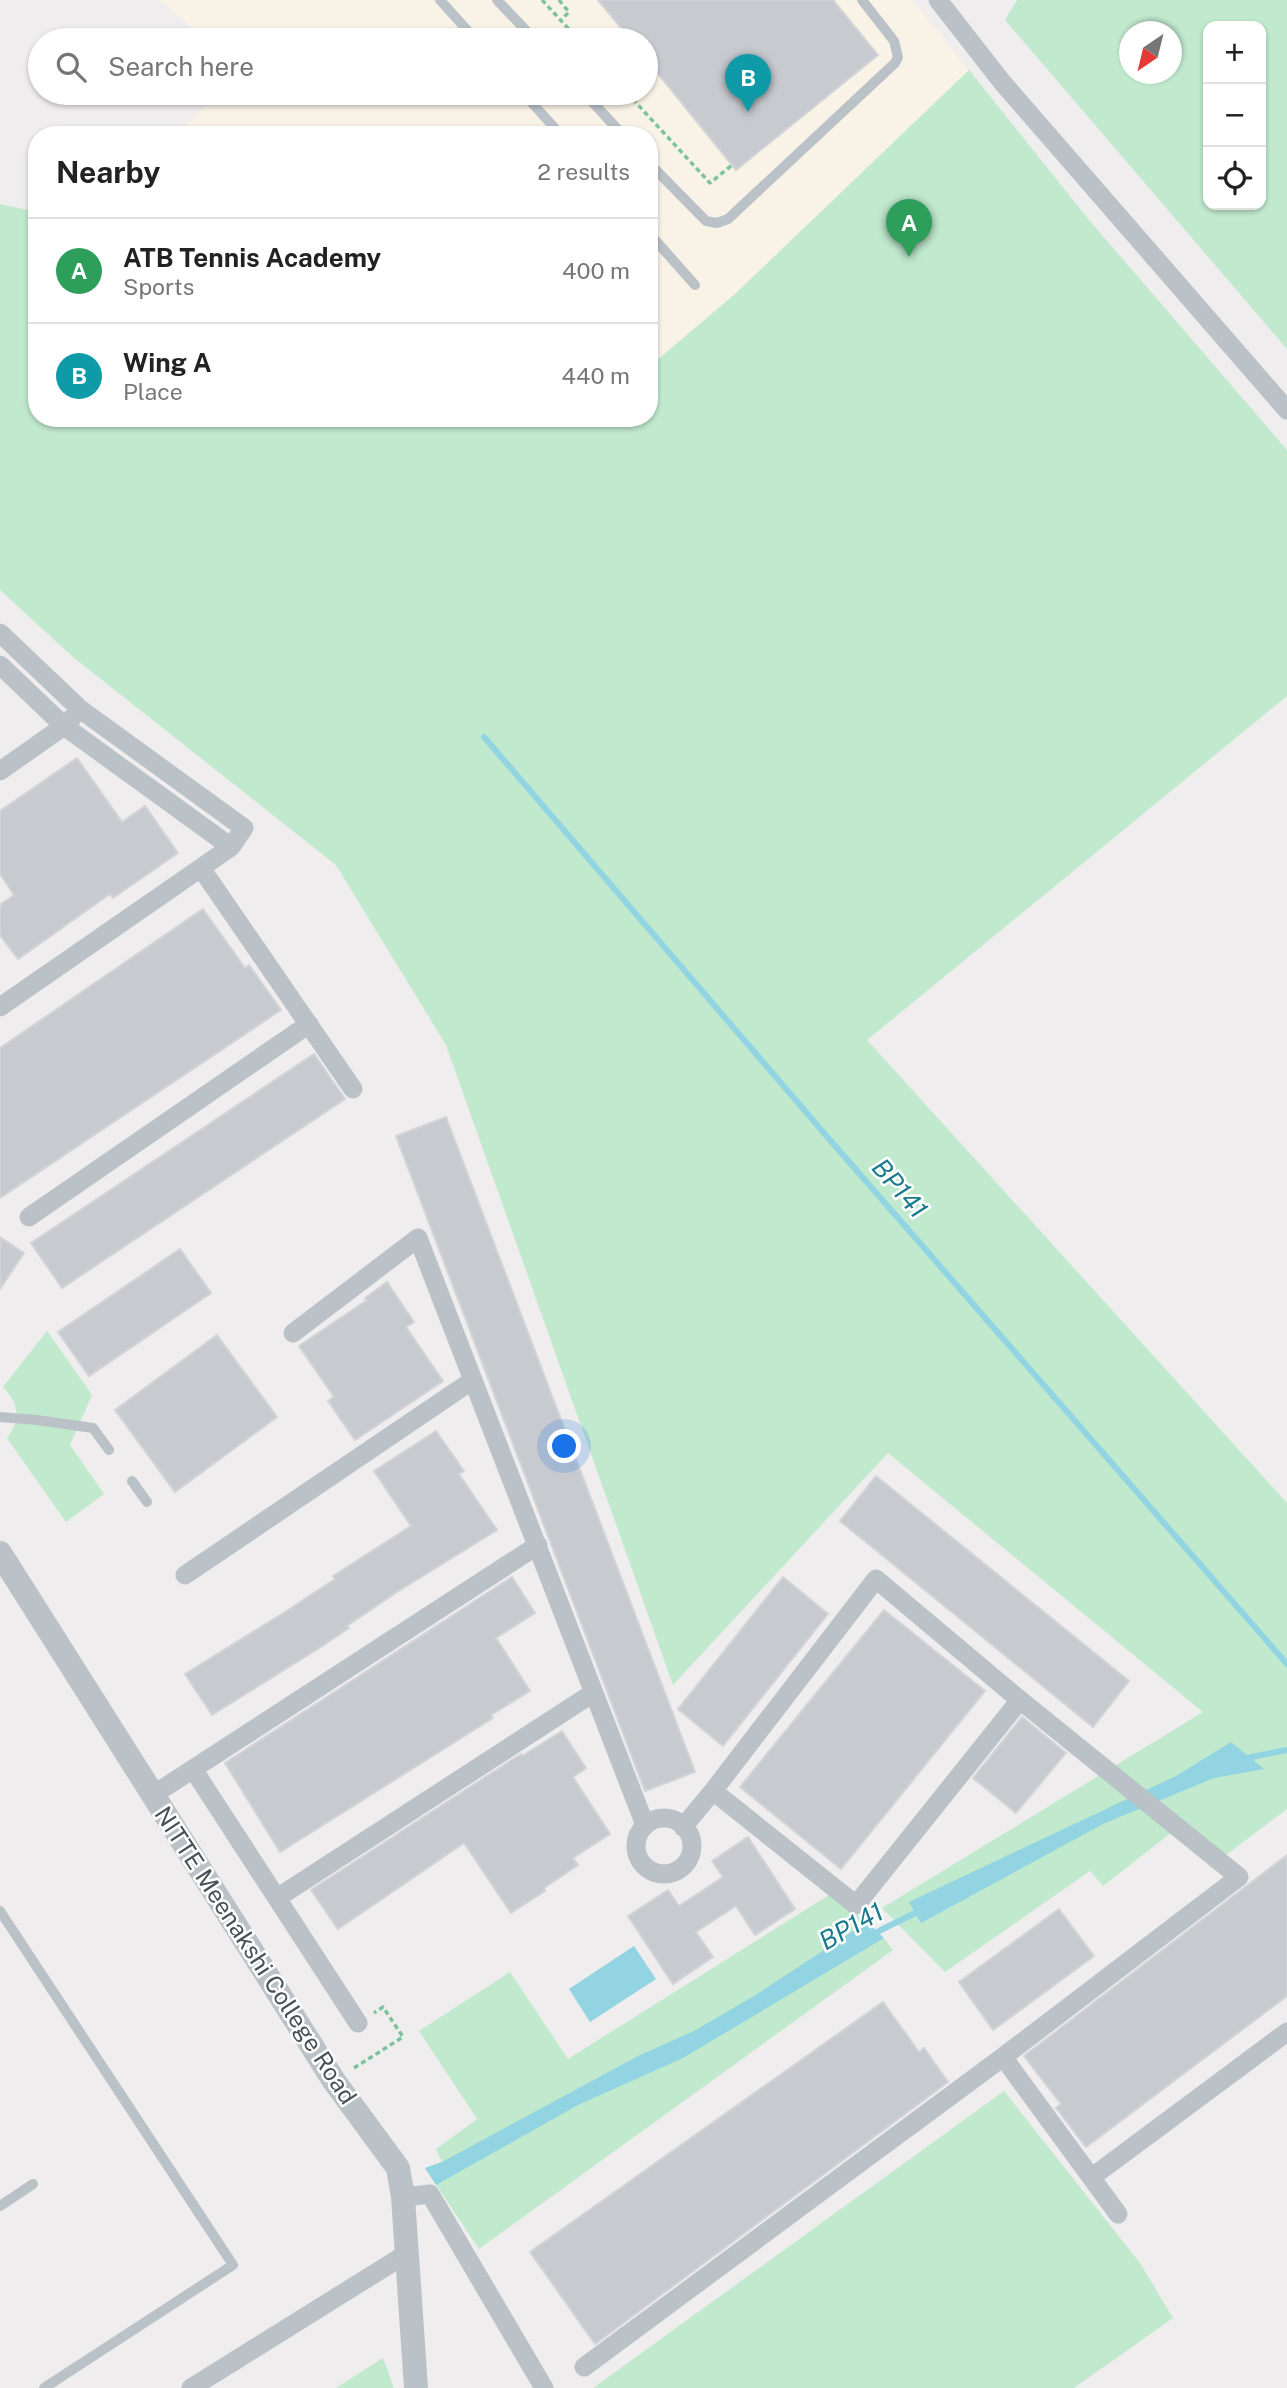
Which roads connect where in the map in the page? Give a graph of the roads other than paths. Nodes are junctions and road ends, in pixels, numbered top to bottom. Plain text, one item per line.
1 (440, 0) edge
2 (497, 0) edge
3 (862, 0) edge
4 (938, 0) edge
5 (465, 28) edge
6 (524, 28) edge
7 (534, 105) edge
8 (595, 105) edge
9 (553, 126) edge
10 (615, 126) edge
11 (658, 172) edge
12 (658, 243) edge
13 (695, 285) dead end
14 (1287, 410) edge
15 (0, 633) edge
16 (0, 665) edge
17 (80, 709) junction
18 (64, 726) junction
19 (0, 771) edge
20 (230, 847) junction
21 (201, 868) junction
22 (0, 1007) edge
23 (309, 1024) junction
24 (353, 1089) dead end
25 (29, 1217) dead end
26 (293, 1333) dead end
27 (473, 1380) junction
28 (0, 1417) edge
29 (109, 1450) dead end
30 (132, 1481) dead end
31 (147, 1502) dead end
32 (537, 1545) junction
33 (0, 1553) edge
34 (185, 1575) dead end
35 (593, 1693) junction
36 (1020, 1700) junction
37 (193, 1769) junction
38 (713, 1791) junction
39 (153, 1795) junction
40 (645, 1825) junction
41 (683, 1827) junction
42 (277, 1898) junction
43 (0, 1912) edge
44 (358, 2023) dead end
45 (1287, 2032) edge
46 (1003, 2057) junction
47 (1091, 2177) junction
48 (33, 2184) dead end
49 (403, 2197) junction
50 (0, 2206) edge
51 (1118, 2214) dead end
52 (406, 2254) junction
53 (584, 2367) dead end
54 (44, 2388) edge
55 (191, 2388) edge
56 (416, 2388) edge
57 (544, 2388) edge

1 - 5 lane
2 - 6 lane
3 - 11 lane
4 - 14 street
7 - 9 lane
8 - 10 lane
12 - 13 lane
15 - 17 street
16 - 18 street
17 - 18 street
17 - 20 street
18 - 19 street
18 - 20 street
20 - 21 street
21 - 22 street
21 - 23 street
23 - 24 street
23 - 25 street
26 - 27 street
27 - 32 street
27 - 34 street
28 - 29 lane
30 - 31 lane
32 - 35 street
32 - 37 street
33 - 39 street, NITTE Meenakshi College Road
35 - 40 street
35 - 42 street
36 - 38 street
36 - 38 street
36 - 46 street
37 - 39 street
37 - 42 street
38 - 41 street
39 - 49 street, NITTE Meenakshi College Road
40 - 41 street
40 - 41 street
42 - 44 street
43 - 54 lane
45 - 47 street
46 - 47 street
46 - 53 street
47 - 51 street
48 - 50 lane
49 - 52 street, NITTE Meenakshi College Road
49 - 57 street
52 - 55 street
52 - 56 street, NITTE Meenakshi College Road

